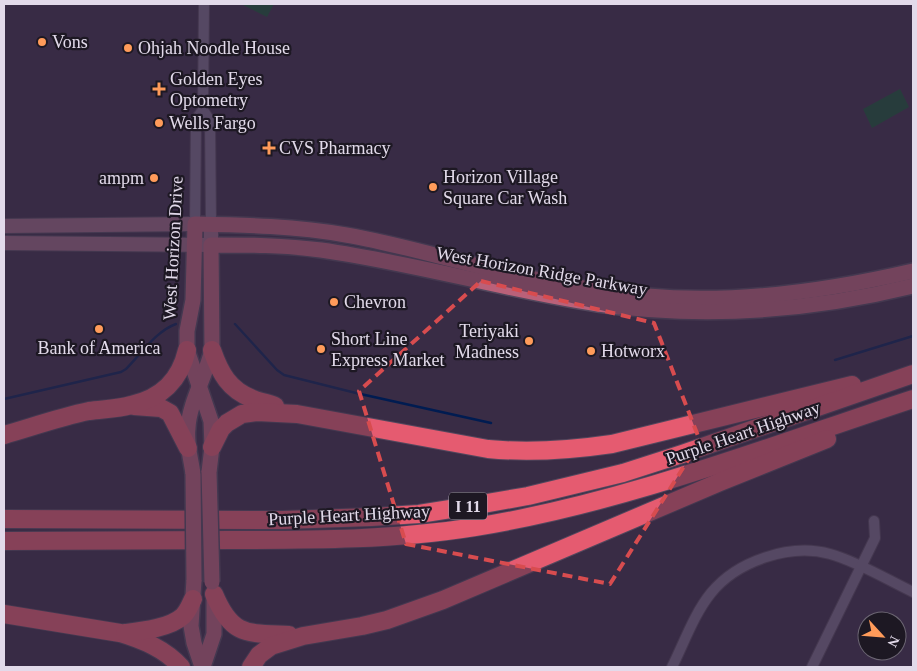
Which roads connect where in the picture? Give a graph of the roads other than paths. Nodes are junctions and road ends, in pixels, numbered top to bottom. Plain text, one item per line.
1 (204, 4) edge
2 (203, 110) junction
3 (195, 224) junction
4 (211, 224) junction
5 (4, 226) edge
6 (4, 243) edge
7 (193, 244) junction
8 (211, 244) junction
9 (433, 254) junction
10 (430, 271) junction
11 (913, 271) edge
12 (913, 286) edge
13 (560, 290) junction
14 (832, 294) junction
15 (701, 297) junction
16 (662, 310) junction
17 (187, 350) junction
18 (212, 350) junction
19 (913, 372) edge
20 (200, 389) junction
21 (913, 399) edge
22 (913, 404) edge
23 (131, 405) junction
24 (297, 414) junction
25 (4, 435) edge
26 (188, 448) junction
27 (212, 448) junction
28 (4, 519) edge
29 (874, 521) dead end
30 (4, 541) edge
31 (861, 567) junction
32 (213, 588) junction
33 (913, 592) edge
34 (193, 598) junction
35 (4, 614) edge
36 (120, 633) junction
37 (302, 636) junction
38 (181, 667) edge
39 (203, 667) edge
40 (251, 667) edge
41 (672, 667) edge
42 (812, 667) edge

1 - 2 street, West Horizon Drive
2 - 3 street, West Horizon Drive
2 - 4 street, West Horizon Drive
3 - 4 main road, West Horizon Ridge Parkway
3 - 5 main road
3 - 7 main road, West Horizon Drive
4 - 8 main road, West Horizon Drive
4 - 9 main road, West Horizon Ridge Parkway
6 - 7 main road, West Horizon Ridge Parkway
7 - 8 main road, West Horizon Ridge Parkway
7 - 17 main road, West Horizon Drive
8 - 10 main road, West Horizon Ridge Parkway
8 - 18 main road, West Horizon Drive
9 - 10 main road
9 - 13 main road, West Horizon Ridge Parkway
10 - 13 main road, West Horizon Ridge Parkway
11 - 14 main road, West Horizon Ridge Parkway
12 - 14 main road, West Horizon Ridge Parkway
13 - 15 main road, West Horizon Ridge Parkway
13 - 16 main road, West Horizon Ridge Parkway
14 - 15 main road, West Horizon Ridge Parkway
14 - 16 main road, West Horizon Ridge Parkway
15 - 16 main road
17 - 20 main road, West Horizon Drive
17 - 23 highway
18 - 20 main road, West Horizon Drive
18 - 24 highway
19 - 24 highway
19 - 28 highway, Purple Heart Highway / I 11
20 - 26 main road, West Horizon Drive
20 - 27 main road, West Horizon Drive
21 - 30 highway, Purple Heart Highway / I 11
22 - 37 highway
23 - 25 highway
23 - 26 highway
24 - 27 highway
26 - 34 main road, West Horizon Drive, bridge
27 - 32 main road, West Horizon Drive, bridge
29 - 31 street
31 - 33 street
31 - 41 street
31 - 42 street
32 - 37 highway
32 - 39 main road, West Horizon Drive
34 - 36 highway
34 - 39 main road, West Horizon Drive
35 - 36 highway
36 - 38 highway
37 - 40 highway

